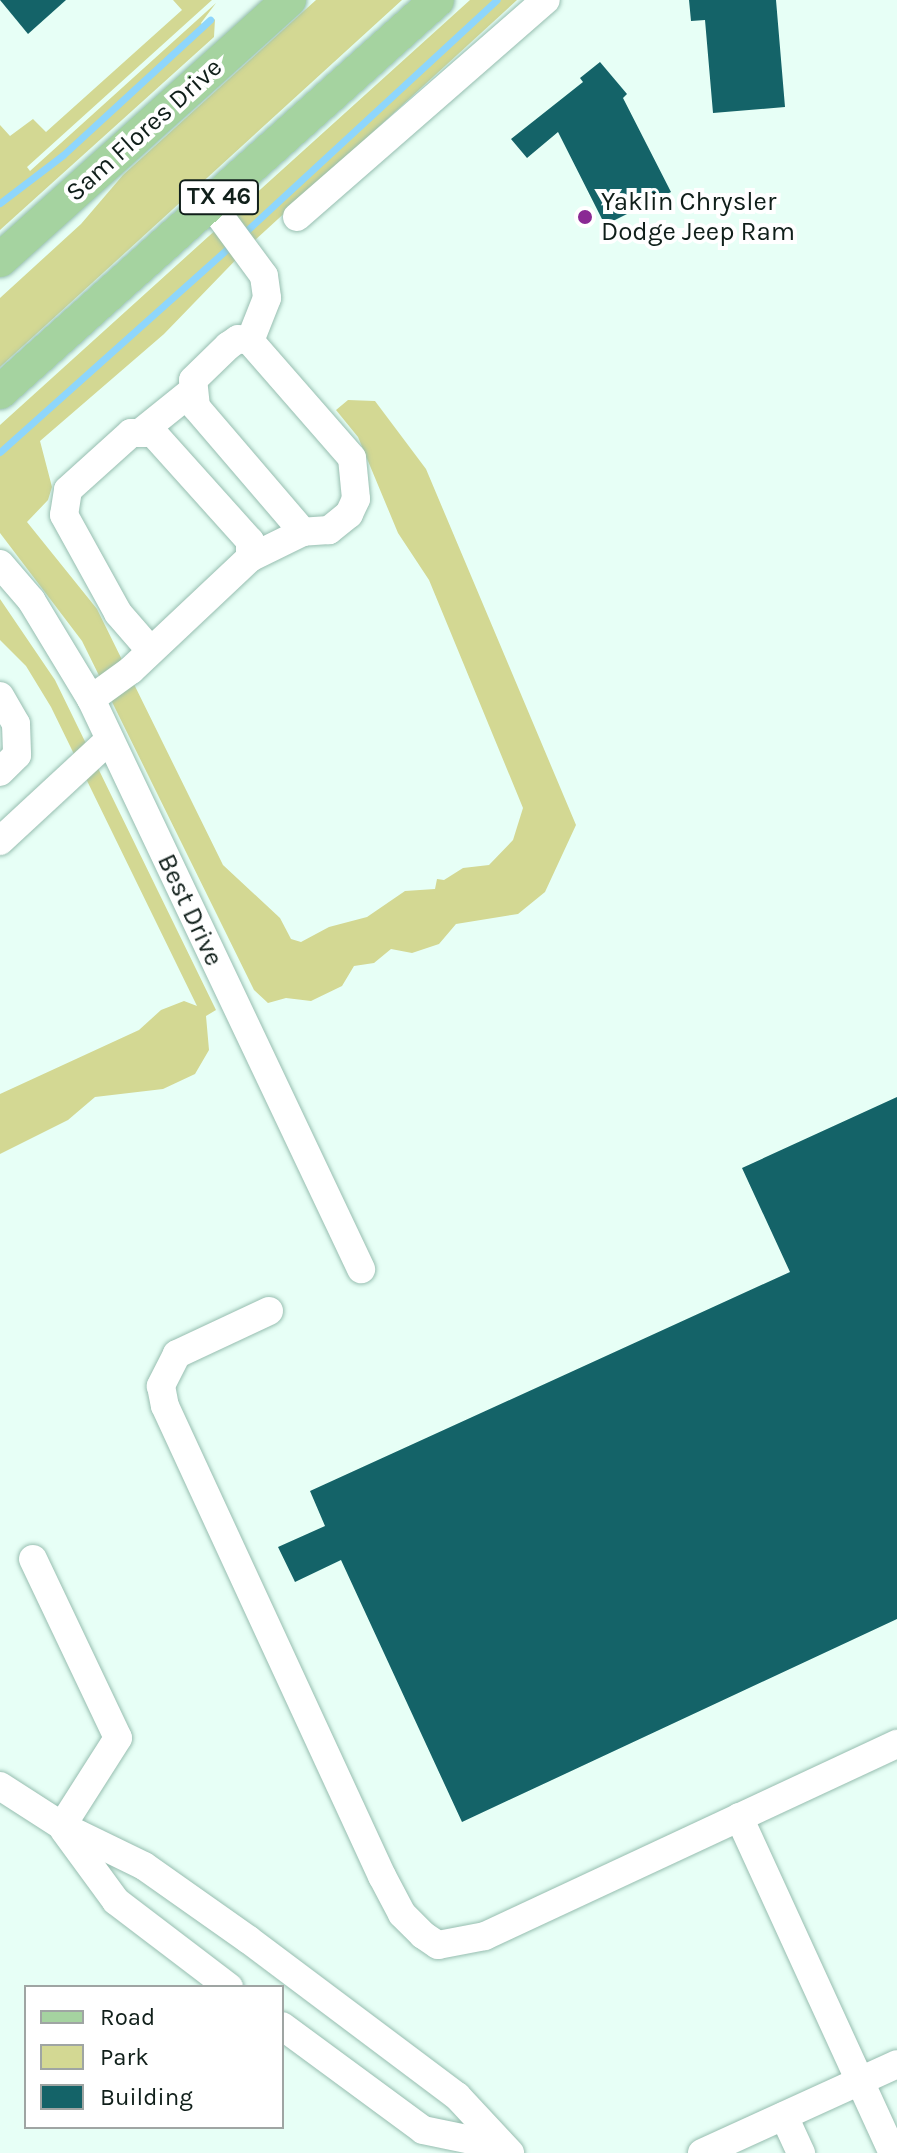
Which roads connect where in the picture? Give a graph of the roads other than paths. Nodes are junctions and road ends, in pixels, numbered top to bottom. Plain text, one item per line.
1 (289, 0) edge
2 (437, 0) edge
3 (546, 0) edge
4 (211, 204) junction
5 (297, 217) dead end
6 (0, 260) edge
7 (250, 341) junction
8 (0, 392) edge
9 (191, 392) junction
10 (140, 433) junction
11 (303, 532) junction
12 (250, 558) junction
13 (0, 564) edge
14 (150, 650) junction
15 (0, 696) edge
16 (91, 699) junction
17 (109, 740) junction
18 (7, 746) edge
19 (0, 772) edge
20 (2, 834) edge
21 (361, 1269) dead end
22 (269, 1311) dead end
23 (33, 1559) dead end
24 (897, 1744) edge
25 (0, 1786) edge
26 (739, 1817) junction
27 (62, 1826) junction
28 (226, 1985) edge
29 (284, 2027) edge
30 (897, 2064) edge
31 (860, 2081) junction
32 (784, 2116) junction
33 (505, 2150) edge
34 (702, 2153) edge
35 (801, 2153) edge
36 (893, 2153) edge

1 - 6 main road, Sam Flores Drive
2 - 4 main road, TX 46
3 - 5 street
4 - 7 street
4 - 8 main road, TX 46
7 - 9 street
7 - 11 street
9 - 10 street
9 - 11 street
10 - 12 street
10 - 14 street
11 - 12 street
12 - 14 street
13 - 16 street, Best Drive
14 - 16 street
15 - 18 street
16 - 17 street, Best Drive
17 - 20 street
17 - 21 street, Best Drive
18 - 19 street
22 - 26 street
23 - 27 street
24 - 26 street
25 - 27 street
26 - 31 street
27 - 28 street
27 - 33 street
29 - 33 street
30 - 31 street
31 - 32 street
31 - 36 street
32 - 34 street
32 - 35 street

